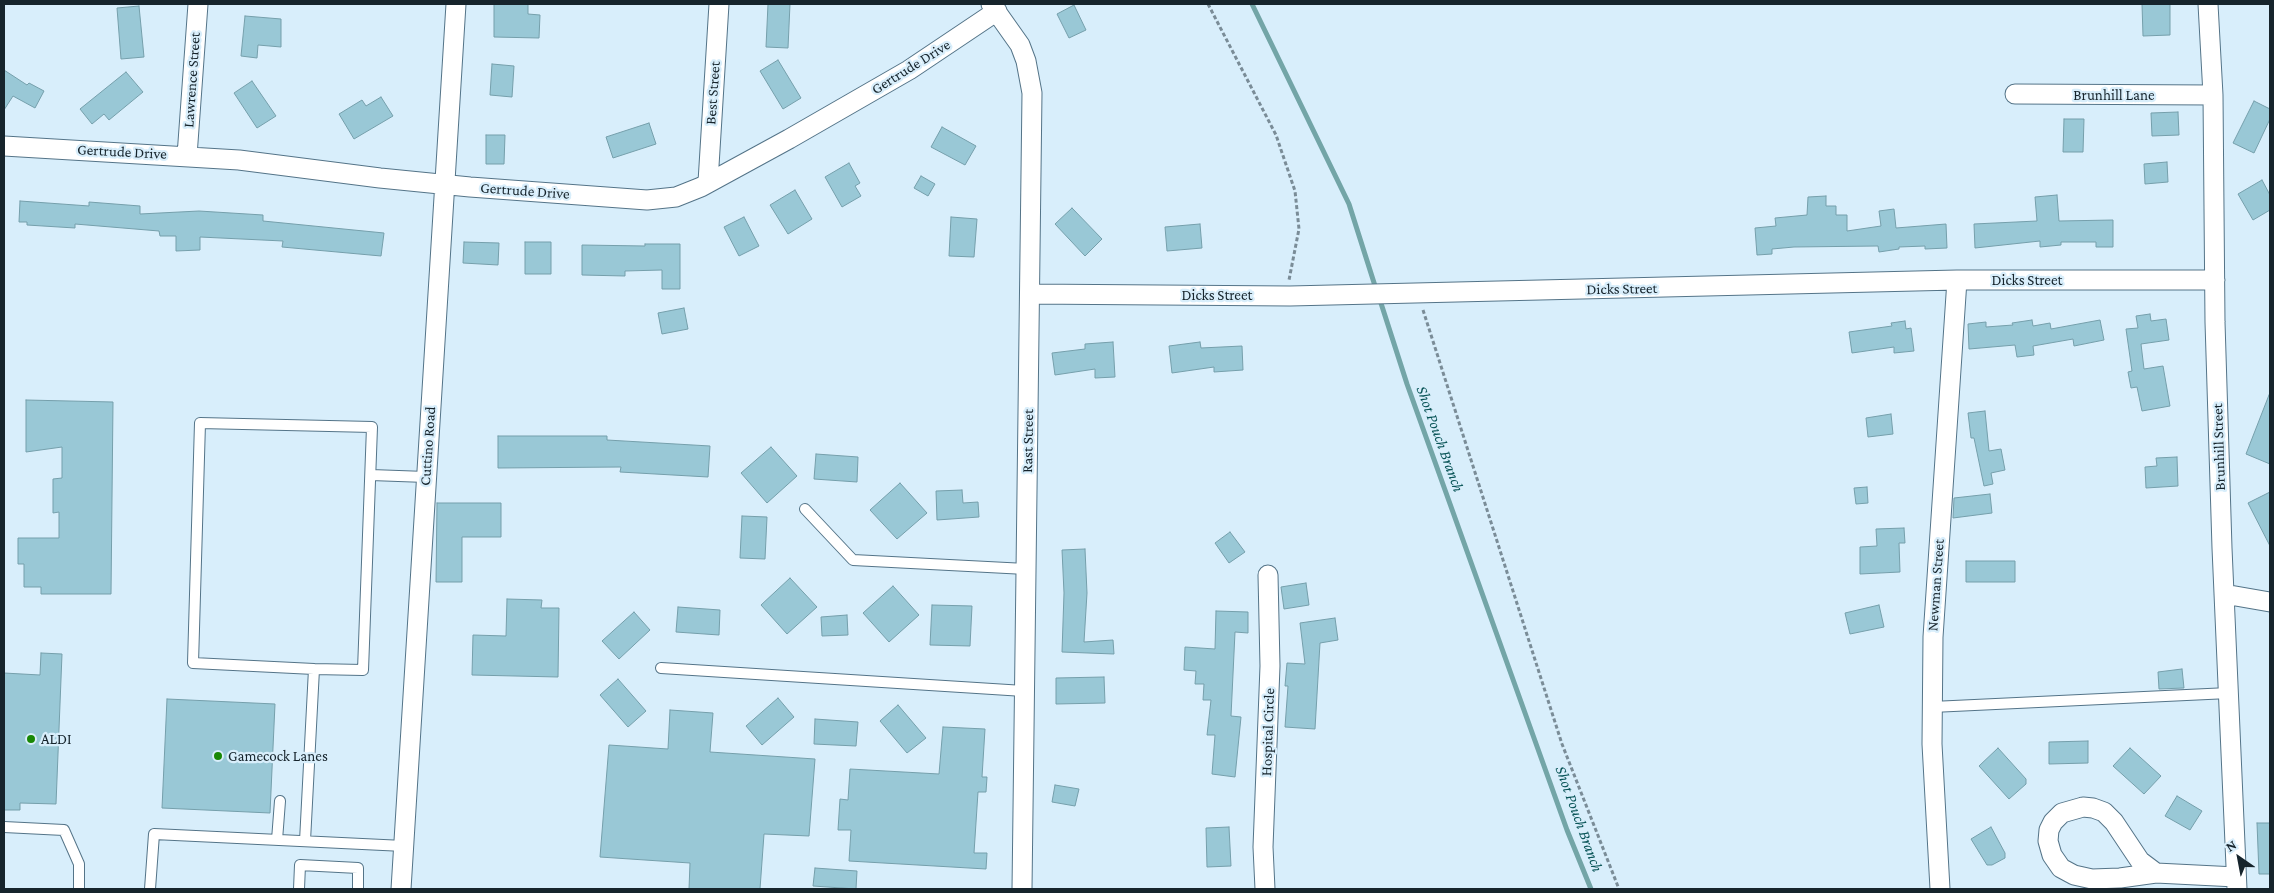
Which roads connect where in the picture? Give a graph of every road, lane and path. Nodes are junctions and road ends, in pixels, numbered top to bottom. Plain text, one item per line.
1 (198, 4) edge
2 (456, 4) edge
3 (719, 4) edge
4 (1208, 4) edge
5 (2208, 4) edge
6 (994, 8) edge
7 (2015, 94) dead end
8 (2213, 95) junction
9 (4, 146) edge
10 (187, 156) junction
11 (708, 182) junction
12 (444, 184) junction
13 (1957, 280) junction
14 (2215, 280) junction
15 (1289, 281) dead end
16 (1030, 294) junction
17 (1409, 294) junction
18 (371, 475) junction
19 (426, 477) junction
20 (805, 509) dead end
21 (1026, 569) junction
22 (1268, 576) dead end
23 (2224, 594) junction
24 (2270, 602) edge
25 (661, 668) dead end
26 (314, 669) junction
27 (1024, 691) junction
28 (2229, 693) junction
29 (1932, 707) junction
30 (280, 801) dead end
31 (4, 827) edge
32 (277, 840) junction
33 (305, 841) junction
34 (404, 846) junction
35 (2156, 873) junction
36 (2237, 883) edge
37 (151, 884) edge
38 (79, 889) edge
39 (299, 889) edge
40 (358, 889) edge
41 (401, 889) edge
42 (1022, 889) edge
43 (1265, 889) edge
44 (1619, 889) edge
45 (1940, 889) edge

1 - 10 street, Lawrence Street
2 - 12 street, Cuttino Road
3 - 11 street, Best Street
4 - 15 path
5 - 8 street, Brunhill Street
6 - 11 street, Gertrude Drive
6 - 16 street, Rast Street
7 - 8 street, Brunhill Lane
8 - 14 street, Brunhill Street
9 - 10 street, Gertrude Drive
10 - 12 street, Gertrude Drive
11 - 12 street, Gertrude Drive
12 - 19 street, Cuttino Road
13 - 14 street, Dicks Street
13 - 17 street, Dicks Street
13 - 29 street, Newman Street
14 - 23 street, Brunhill Street
16 - 17 street, Dicks Street
16 - 21 street, Rast Street
17 - 44 path
18 - 19 lane
18 - 26 lane
18 - 26 lane
19 - 34 street, Cuttino Road
20 - 21 lane
21 - 27 street, Rast Street
22 - 43 street, Hospital Circle
23 - 24 street
23 - 28 street, Brunhill Street
25 - 27 lane
26 - 33 lane
27 - 42 street, Rast Street
28 - 29 lane
28 - 36 street, Brunhill Street
29 - 45 street, Newman Street
30 - 32 lane
31 - 38 lane
32 - 33 lane
32 - 37 lane
33 - 34 lane
34 - 41 street, Cuttino Road
35 - 35 street
35 - 36 street
39 - 40 lane

